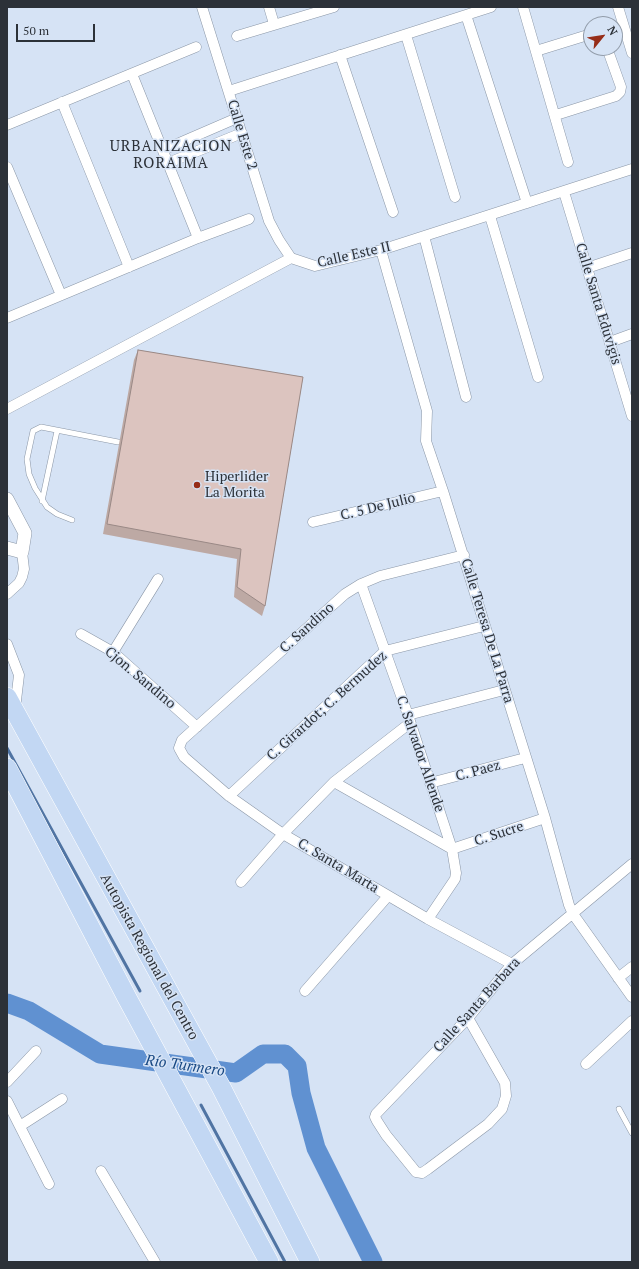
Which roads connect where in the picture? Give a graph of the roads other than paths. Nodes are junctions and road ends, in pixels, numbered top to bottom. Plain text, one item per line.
1 (202, 7) edge
2 (269, 7) edge
3 (334, 7) edge
4 (491, 7) edge
5 (523, 7) edge
6 (618, 7) edge
7 (466, 15) junction
8 (628, 23) edge
9 (274, 24) junction
10 (406, 35) junction
11 (238, 36) dead end
12 (583, 36) edge
13 (196, 47) dead end
14 (536, 50) junction
15 (632, 53) edge
16 (340, 55) junction
17 (610, 56) edge
18 (132, 74) junction
19 (229, 91) junction
20 (62, 102) junction
21 (556, 115) junction
22 (237, 118) junction
23 (7, 125) edge
24 (242, 133) junction
25 (162, 150) junction
26 (568, 162) dead end
27 (168, 163) junction
28 (7, 167) edge
29 (632, 169) edge
30 (564, 192) junction
31 (455, 197) dead end
32 (527, 203) junction
33 (393, 212) dead end
34 (490, 216) junction
35 (250, 219) dead end
36 (424, 236) junction
37 (198, 238) junction
38 (381, 250) junction
39 (632, 253) edge
40 (291, 258) junction
41 (129, 267) junction
42 (587, 268) junction
43 (61, 295) junction
44 (7, 318) edge
45 (632, 334) edge
46 (610, 342) junction
47 (538, 377) dead end
48 (466, 397) dead end
49 (7, 409) edge
50 (632, 415) edge
51 (57, 430) junction
52 (118, 442) dead end
53 (443, 491) junction
54 (7, 499) edge
55 (42, 501) junction
56 (72, 520) dead end
57 (313, 522) dead end
58 (7, 548) edge
59 (22, 552) junction
60 (464, 555) junction
61 (158, 579) dead end
62 (361, 584) junction
63 (7, 594) edge
64 (484, 626) junction
65 (81, 634) dead end
66 (7, 644) edge
67 (384, 651) junction
68 (113, 652) junction
69 (504, 690) junction
70 (11, 704) edge
71 (409, 719) junction
72 (197, 727) junction
73 (179, 748) joint
74 (525, 758) junction
75 (7, 768) edge
76 (334, 782) junction
77 (430, 784) junction
78 (229, 796) junction
79 (545, 818) junction
80 (283, 834) junction
81 (452, 849) junction
82 (632, 864) edge
83 (241, 882) dead end
84 (388, 896) junction
85 (574, 914) junction
86 (428, 919) junction
87 (512, 964) junction
88 (632, 967) edge
89 (618, 978) junction
90 (305, 990) dead end
91 (632, 997) edge
92 (468, 1018) junction
93 (632, 1021) edge
94 (36, 1052) dead end
95 (586, 1064) dead end
96 (7, 1082) edge
97 (62, 1099) dead end
98 (7, 1101) edge
99 (619, 1109) dead end
100 (20, 1126) junction
101 (632, 1133) edge
102 (102, 1171) dead end
103 (49, 1184) dead end
104 (155, 1262) edge
105 (269, 1262) edge
106 (310, 1262) edge

1 - 19 street, Calle Este 2
2 - 9 street
3 - 9 street
4 - 7 street
5 - 14 street
6 - 8 street
7 - 10 street
7 - 32 street
8 - 15 street
9 - 11 street
10 - 16 street
10 - 31 street
12 - 14 street
13 - 18 street
14 - 21 street
16 - 19 street
16 - 33 street
17 - 21 street
18 - 20 street
18 - 25 street
19 - 22 street, Calle Este 2
20 - 23 street
20 - 41 street
21 - 26 street
22 - 24 street, Calle Este 2
22 - 25 street
24 - 27 street
24 - 40 street, Calle Este 2
25 - 27 street
27 - 37 street
28 - 43 street
29 - 30 street, Calle Este II
30 - 32 street, Calle Este II
30 - 42 street, Calle Santa Eduvigis
32 - 34 street, Calle Este II
34 - 36 street, Calle Este II
34 - 47 street
35 - 37 street
36 - 38 street, Calle Este II
36 - 48 street
37 - 41 street
38 - 40 street, Calle Este II
38 - 53 street, Calle Teresa De La Parra
39 - 42 street
40 - 49 street
41 - 43 street
42 - 46 street, Calle Santa Eduvigis
43 - 44 street
45 - 46 street
46 - 50 street, Calle Santa Eduvigis
51 - 52 lane
51 - 55 lane
51 - 55 lane
53 - 57 street, C. 5 De Julio
53 - 60 street, Calle Teresa De La Parra
54 - 59 street
55 - 56 lane
58 - 59 street
59 - 63 street
60 - 62 street, C. Sandino
60 - 64 street, Calle Teresa De La Parra
61 - 68 street
62 - 67 street, C. Salvador Allende
62 - 72 street, C. Sandino
64 - 67 street, C. Girardot; C. Bermudez
64 - 69 street, Calle Teresa De La Parra
65 - 68 street, Cjon. Sandino
66 - 70 street
67 - 71 street, C. Salvador Allende
67 - 78 street, C. Girardot; C. Bermudez
68 - 72 street, Cjon. Sandino
69 - 71 street
69 - 74 street, Calle Teresa De La Parra
70 - 106 highway, Autopista Regional del Centro
71 - 76 street
71 - 77 street, C. Salvador Allende
72 - 73 street, C. Sandino
73 - 78 street, C. Santa Marta
74 - 77 street, C. Paez
74 - 79 street, Calle Teresa De La Parra
75 - 105 highway
76 - 80 street
76 - 81 street
77 - 81 street, C. Salvador Allende
78 - 80 street, C. Santa Marta
79 - 81 street, C. Sucre
79 - 85 street, Calle Teresa De La Parra
80 - 83 street
80 - 84 street, C. Santa Marta
81 - 86 street, C. Salvador Allende
82 - 85 street, Calle Santa Barbara
84 - 86 street, C. Santa Marta
84 - 90 street
85 - 87 street, Calle Santa Barbara
85 - 89 street, Calle Teresa De La Parra
86 - 87 street, C. Santa Marta
87 - 92 street, Calle Santa Barbara
88 - 89 street
89 - 91 street, Calle Teresa De La Parra
92 - 92 street, Calle Santa Barbara
93 - 95 street
94 - 96 street
97 - 100 street
98 - 100 street
99 - 101 lane
100 - 103 street
102 - 104 street

